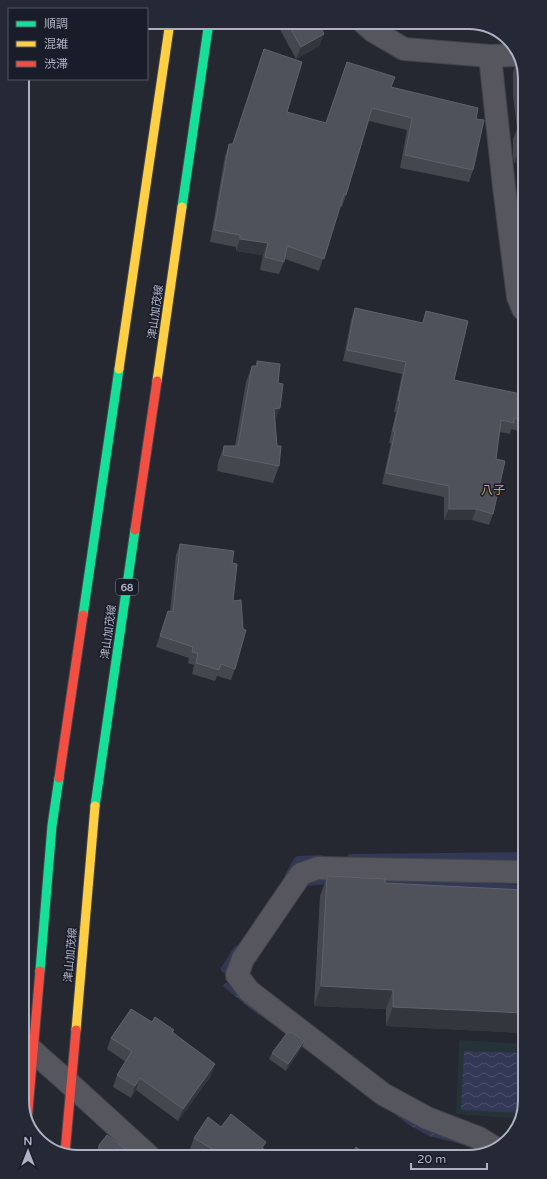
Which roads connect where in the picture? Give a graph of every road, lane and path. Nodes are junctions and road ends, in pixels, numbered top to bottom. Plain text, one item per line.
1 (169, 29) edge
2 (208, 29) edge
3 (370, 29) edge
4 (513, 55) edge
5 (490, 56) junction
6 (518, 297) edge
7 (518, 872) edge
8 (29, 1047) edge
9 (70, 1084) junction
10 (490, 1145) edge
11 (65, 1148) edge
12 (142, 1150) edge

1 - 8 main road
2 - 9 main road, 津山加茂線 / 68
3 - 5 street
4 - 5 street
5 - 6 street
7 - 10 street
8 - 9 street
9 - 11 main road, 津山加茂線 / 68
9 - 12 street

